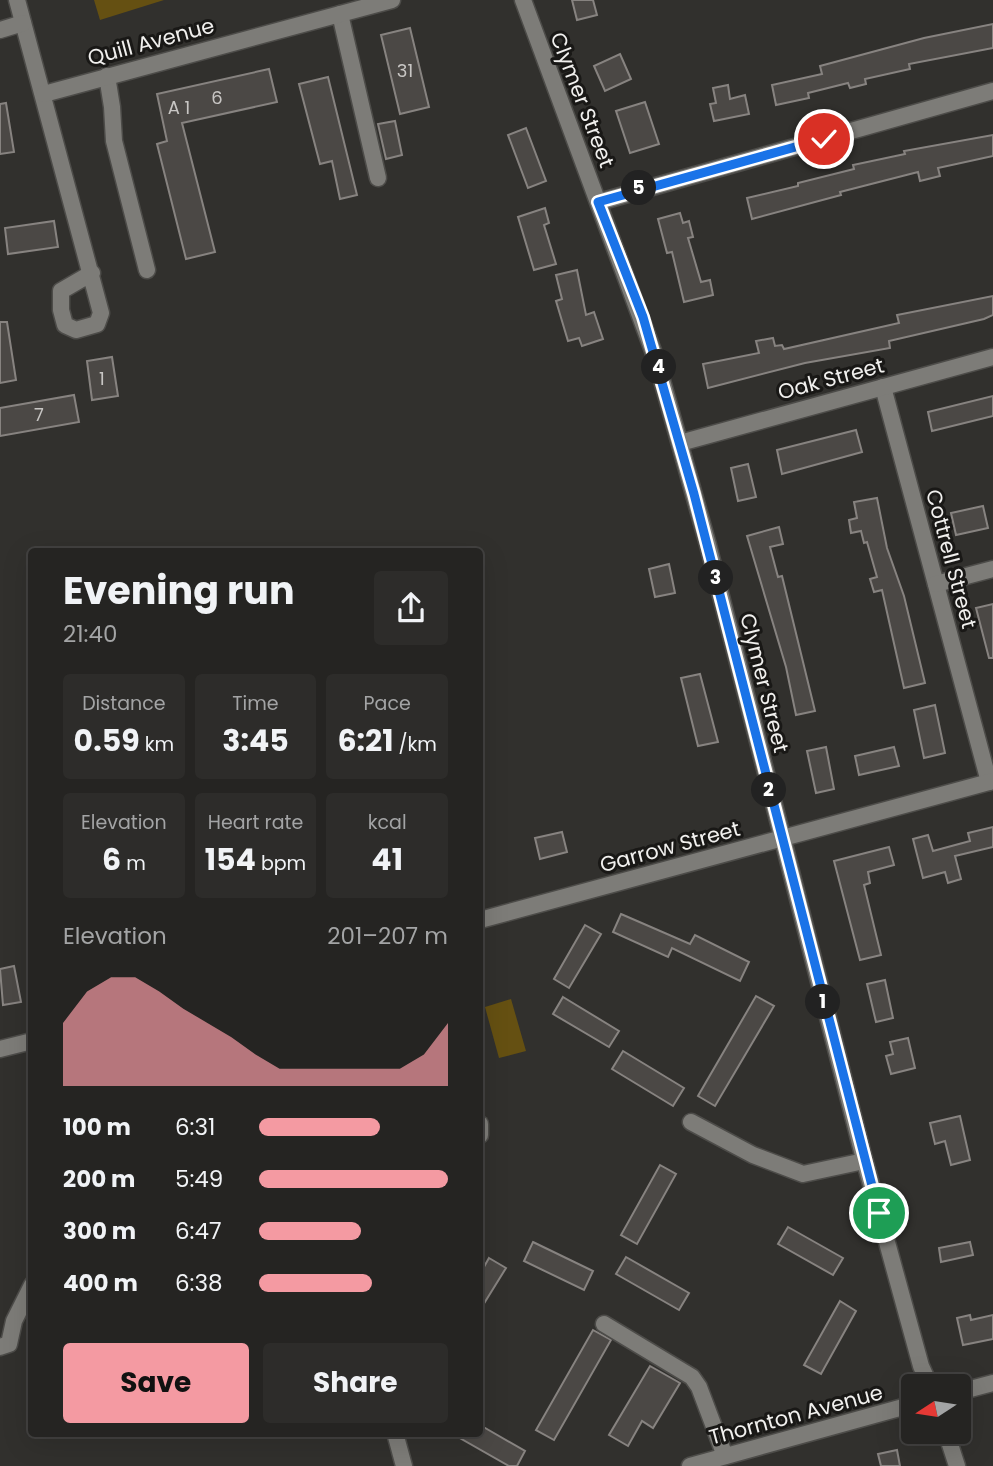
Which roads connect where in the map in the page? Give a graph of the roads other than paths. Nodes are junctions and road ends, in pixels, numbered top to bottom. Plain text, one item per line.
1 (17, 0) edge
2 (391, 0) edge
3 (523, 0) edge
4 (340, 14) junction
5 (23, 23) junction
6 (0, 30) edge
7 (107, 76) junction
8 (993, 91) edge
9 (44, 94) junction
10 (378, 178) dead end
11 (598, 202) junction
12 (147, 270) dead end
13 (92, 273) dead end
14 (993, 357) edge
15 (883, 387) junction
16 (680, 443) junction
17 (993, 569) edge
18 (936, 584) junction
19 (991, 781) edge
20 (781, 838) junction
21 (483, 919) edge
22 (28, 1042) edge
23 (0, 1049) edge
24 (691, 1122) dead end
25 (864, 1161) junction
26 (28, 1293) edge
27 (604, 1324) dead end
28 (5, 1346) edge
29 (924, 1374) edge
30 (993, 1382) edge
31 (971, 1388) edge
32 (901, 1408) edge
33 (396, 1437) edge
34 (950, 1444) edge
35 (725, 1456) junction
36 (404, 1466) edge
37 (690, 1466) edge
38 (957, 1466) edge

1 - 5 street
2 - 4 street, Quill Avenue
3 - 11 street, Clymer Street
4 - 7 street, Quill Avenue
4 - 10 street
5 - 6 street
5 - 9 street
7 - 9 street, Quill Avenue
7 - 12 street
8 - 11 street
9 - 13 street
11 - 16 street, Clymer Street
14 - 15 street, Oak Street
15 - 16 street, Oak Street
15 - 18 street, Cottrell Street
16 - 20 street, Clymer Street
17 - 18 street
18 - 19 street, Cottrell Street
19 - 20 street, Garrow Street
20 - 21 street, Garrow Street
20 - 25 street, Clymer Street
22 - 23 street
24 - 25 street
25 - 29 street, Clymer Street
26 - 28 street
27 - 35 street
30 - 31 street
32 - 35 street, Thornton Avenue
33 - 36 street
34 - 38 street
35 - 37 street, Thornton Avenue

